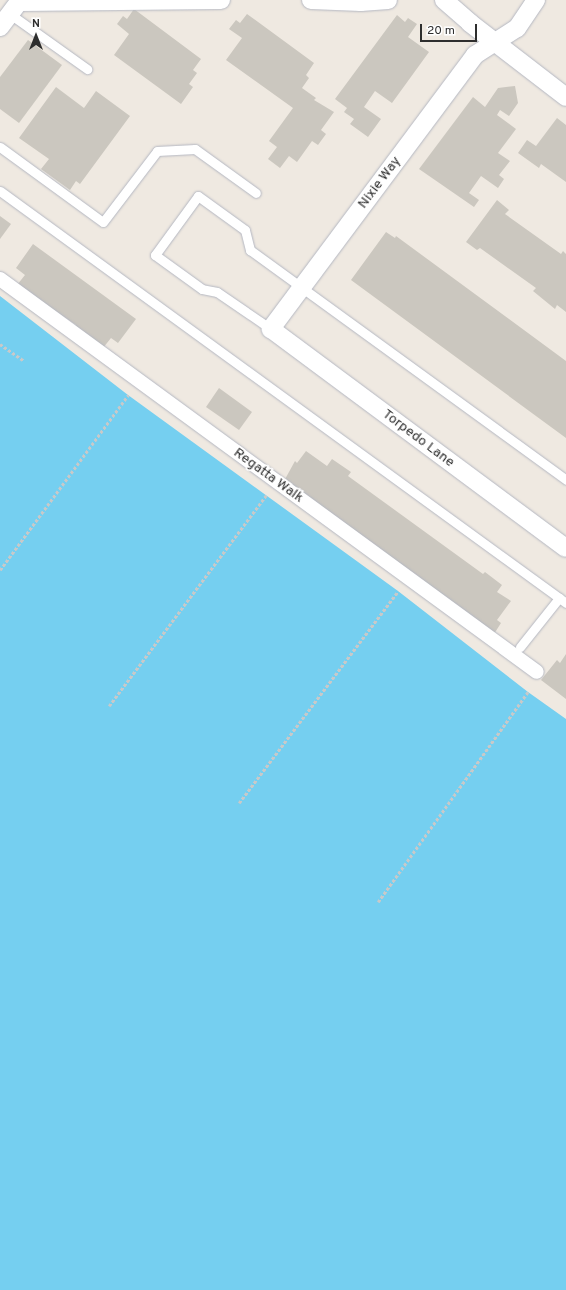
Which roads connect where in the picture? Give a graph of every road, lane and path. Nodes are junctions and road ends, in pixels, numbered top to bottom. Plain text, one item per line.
1 (221, 0) edge
2 (311, 0) edge
3 (388, 0) edge
4 (444, 0) edge
5 (536, 0) edge
6 (5, 20) edge
7 (494, 43) junction
8 (87, 69) dead end
9 (566, 97) edge
10 (0, 146) edge
11 (0, 191) edge
12 (256, 193) dead end
13 (0, 279) edge
14 (302, 290) junction
15 (271, 330) junction
16 (0, 344) edge
17 (24, 361) dead end
18 (128, 395) dead end
19 (566, 480) edge
20 (267, 494) dead end
21 (566, 548) edge
22 (0, 570) edge
23 (398, 591) dead end
24 (562, 601) edge
25 (520, 647) dead end
26 (537, 672) dead end
27 (528, 692) dead end
28 (109, 706) dead end
29 (239, 803) dead end
30 (378, 902) dead end

1 - 6 street
2 - 3 street
4 - 7 street
5 - 7 street, Nixie Way
6 - 8 lane
7 - 9 street
7 - 14 street, Nixie Way
10 - 12 lane
11 - 24 lane
13 - 26 street, Regatta Walk
14 - 15 street, Nixie Way
14 - 15 lane
14 - 19 lane
15 - 21 street, Torpedo Lane
16 - 17 path
18 - 22 path
20 - 28 path
23 - 29 path
24 - 25 lane
27 - 30 path

